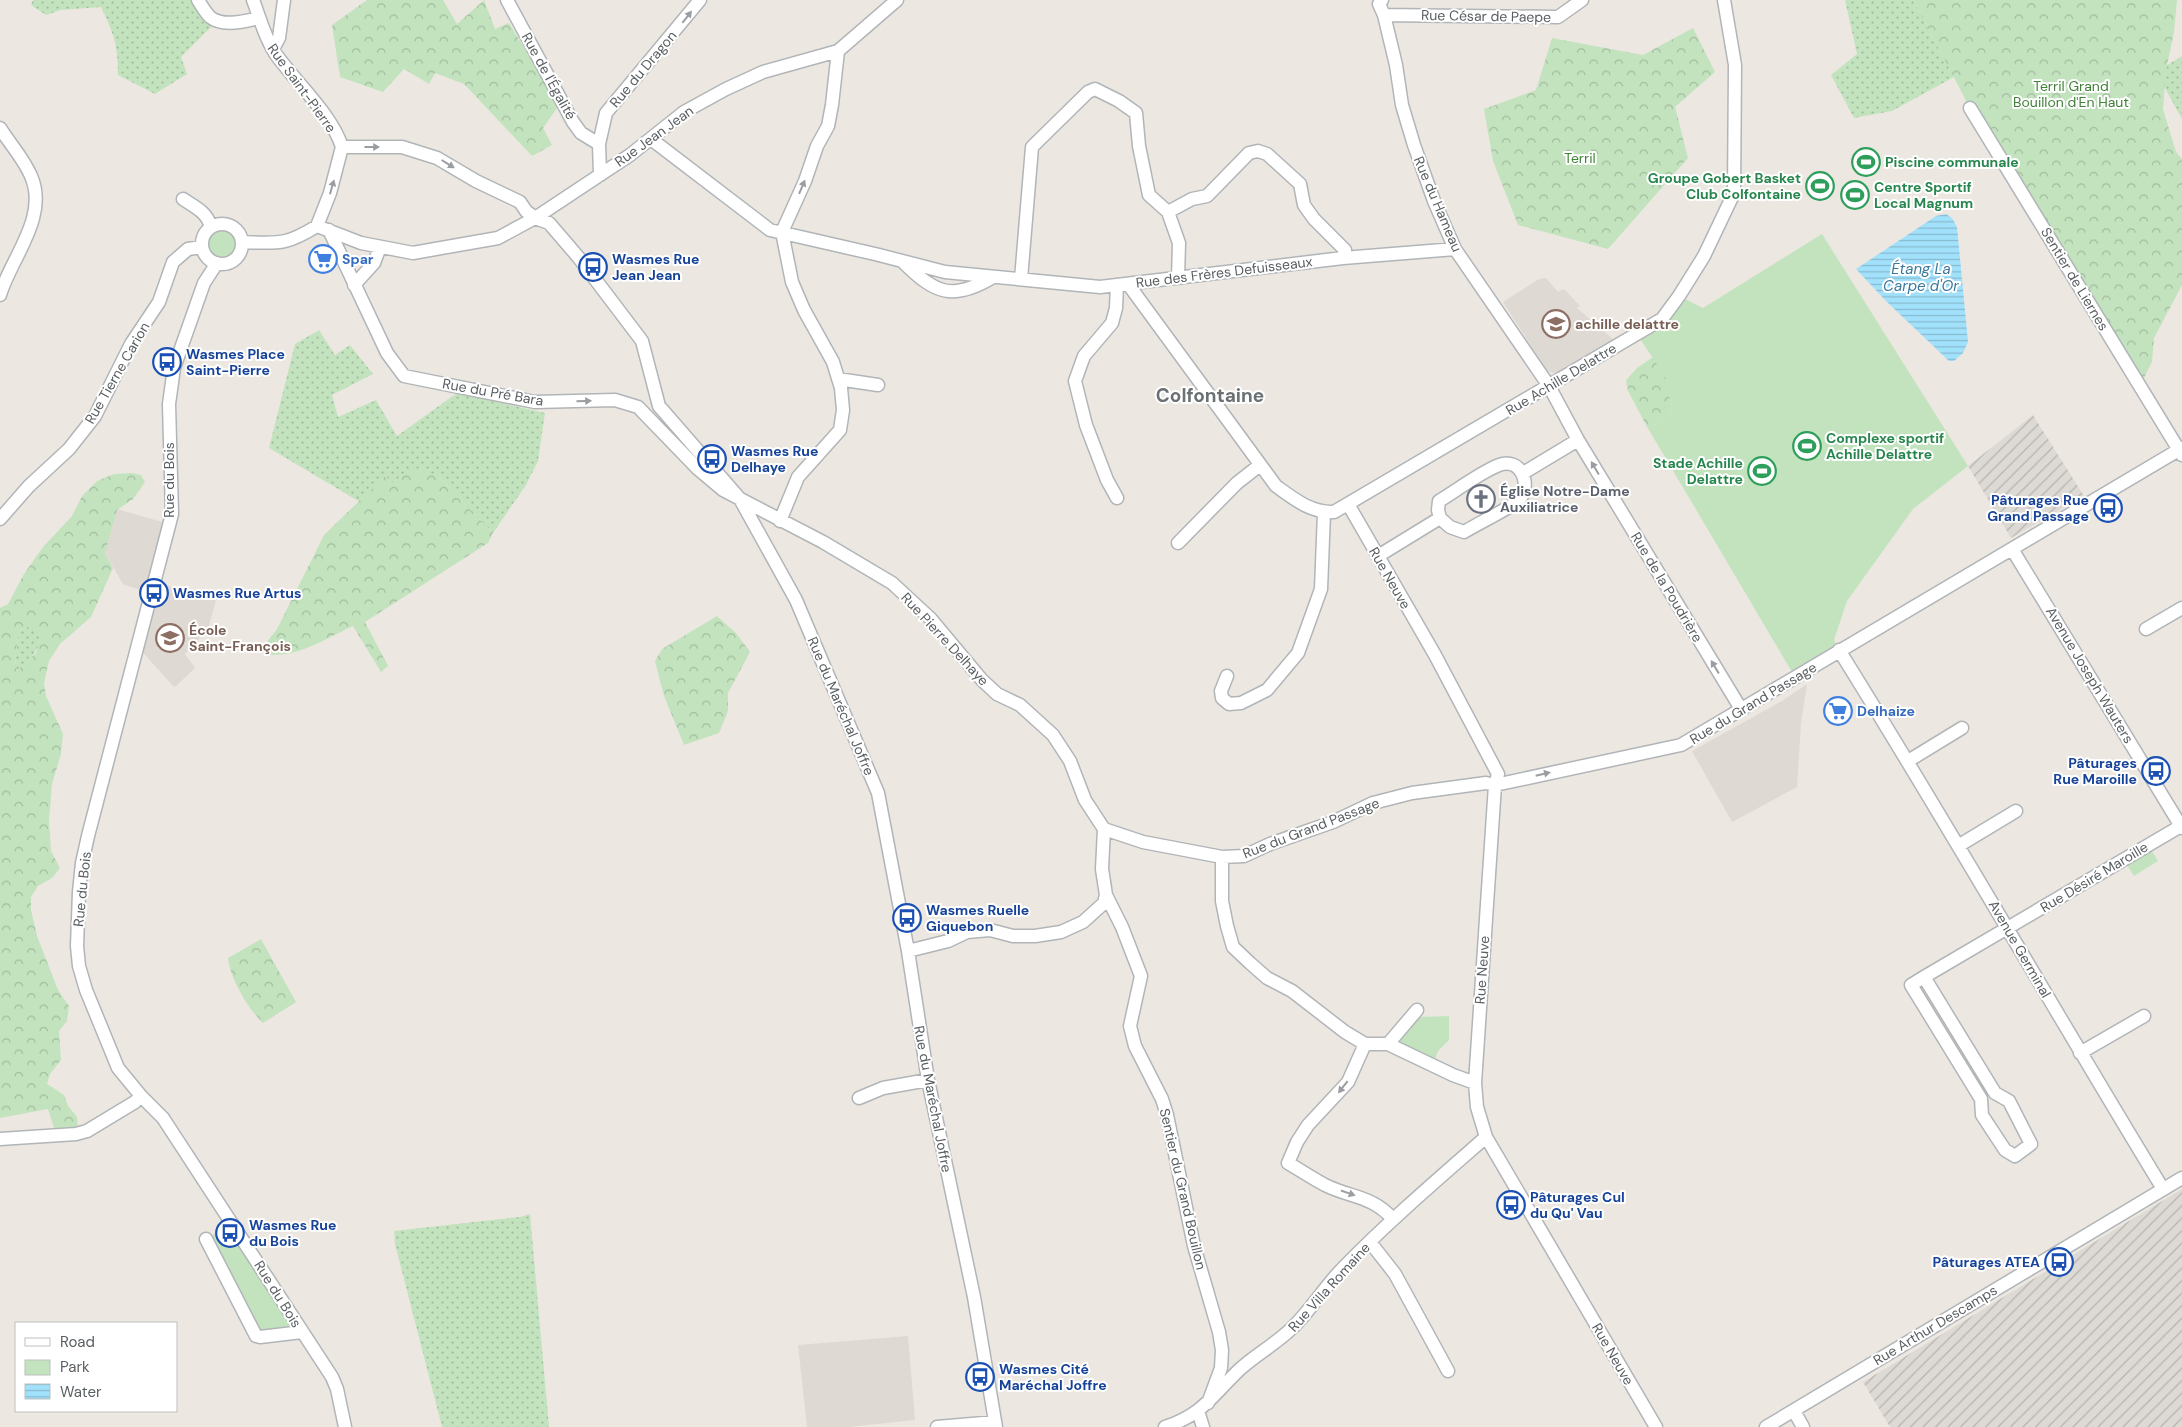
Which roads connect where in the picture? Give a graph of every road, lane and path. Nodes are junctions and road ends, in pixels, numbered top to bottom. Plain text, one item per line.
1 (198, 0) edge
2 (253, 0) edge
3 (284, 0) edge
4 (507, 0) edge
5 (700, 0) edge
6 (897, 0) edge
7 (1582, 0) edge
8 (1724, 0) edge
9 (1379, 5) edge
10 (258, 18) junction
11 (273, 49) junction
12 (838, 51) junction
13 (1970, 108) dead end
14 (0, 128) edge
15 (651, 139) junction
16 (600, 144) junction
17 (342, 147) junction
18 (600, 175) junction
19 (183, 199) dead end
20 (1168, 212) junction
21 (535, 218) junction
22 (211, 227) junction
23 (323, 228) junction
24 (782, 232) junction
25 (242, 242) junction
26 (202, 247) junction
27 (380, 248) junction
28 (1455, 249) junction
29 (1343, 258) junction
30 (901, 261) junction
31 (217, 264) junction
32 (993, 277) junction
33 (1178, 278) junction
34 (1021, 280) junction
35 (1123, 284) junction
36 (354, 285) junction
37 (0, 295) edge
38 (838, 379) junction
39 (878, 385) dead end
40 (1548, 386) junction
41 (1578, 440) junction
42 (2181, 451) edge
43 (1260, 465) junction
44 (1523, 473) junction
45 (1117, 498) dead end
46 (740, 499) junction
47 (1348, 504) junction
48 (1324, 513) junction
49 (1440, 518) junction
50 (0, 519) edge
51 (780, 521) junction
52 (1178, 543) dead end
53 (2012, 549) junction
54 (1378, 556) junction
55 (2182, 608) edge
56 (2146, 629) dead end
57 (1839, 650) junction
58 (1227, 676) dead end
59 (1741, 709) junction
60 (1962, 728) dead end
61 (1908, 761) junction
62 (1495, 785) junction
63 (2016, 811) dead end
64 (2181, 823) edge
65 (1104, 829) junction
66 (1958, 846) junction
67 (1222, 857) junction
68 (1106, 895) junction
69 (2008, 928) junction
70 (908, 951) junction
71 (1924, 977) junction
72 (1417, 1010) dead end
73 (2144, 1016) dead end
74 (1365, 1044) junction
75 (1388, 1044) junction
76 (2080, 1053) junction
77 (928, 1080) junction
78 (1475, 1083) junction
79 (141, 1096) junction
80 (859, 1098) dead end
81 (1486, 1137) junction
82 (0, 1139) edge
83 (2182, 1178) edge
84 (2163, 1189) junction
85 (1393, 1219) junction
86 (206, 1239) dead end
87 (1370, 1242) junction
88 (302, 1332) junction
89 (1448, 1371) dead end
90 (1203, 1407) junction
91 (1794, 1411) junction
92 (995, 1425) edge
93 (345, 1427) edge
94 (937, 1427) edge
95 (1165, 1427) edge
96 (1202, 1427) edge
97 (1656, 1427) edge
98 (1766, 1427) edge
99 (1803, 1427) edge

1 - 10 street
2 - 10 street, Rue Saint-Pierre
3 - 11 street
4 - 16 street, Rue de l'Égalité
16 -> 5 street, Rue du Dragon
6 - 12 street
7 - 9 street, Rue César de Paepe
8 - 40 street, Rue Achille Delattre
9 - 28 street, Rue du Hameau
10 - 11 street, Rue Saint-Pierre
11 - 17 street, Rue Saint-Pierre
12 - 15 street, Rue Jean Jean
24 -> 12 street
13 - 42 street, Sentier de Liernes
14 - 37 street
15 - 18 street, Rue Jean Jean
15 - 24 street, Rue des Frères Defuisseaux
16 - 18 street, Rue du Dragon
17 -> 21 street, Rue du Maréchal Joffre
23 -> 17 street
18 - 21 street, Rue Jean Jean
19 - 22 street
20 - 29 street
20 - 33 street
20 - 34 street
21 - 27 street, Rue Jean Jean
21 - 46 street, Rue du Maréchal Joffre
22 - 25 street
22 - 26 street
23 - 25 street
23 - 27 street, Rue Jean Jean
23 - 36 street, Rue du Pré Bara
24 - 30 street, Rue des Frères Defuisseaux
24 - 38 street
25 - 31 street
26 - 31 street
26 - 50 street, Rue Tierne Carion
27 - 36 street
28 - 29 street, Rue des Frères Defuisseaux
28 - 40 street, Rue du Hameau
29 - 33 street, Rue des Frères Defuisseaux
30 - 32 street, Rue des Frères Defuisseaux
30 - 32 street, Rue des Frères Defuisseaux
31 - 79 street, Rue du Bois
32 - 34 street, Rue des Frères Defuisseaux
33 - 35 street, Rue des Frères Defuisseaux
34 - 35 street, Rue des Frères Defuisseaux
35 - 43 street
35 - 45 street
36 -> 46 street, Rue du Pré Bara
38 - 39 street
38 - 51 street
40 - 41 street, Rue de la Poudrière
40 - 47 street, Rue Achille Delattre
41 - 44 street
59 -> 41 street, Rue de la Poudrière
42 - 53 street, Rue du Grand Passage
43 - 48 street
43 - 52 street
44 - 49 street
44 - 49 street
46 - 51 street, Rue Pierre Delhaye
46 - 70 street, Rue du Maréchal Joffre
47 - 48 street, Rue Achille Delattre
47 - 54 street, Rue Neuve
48 - 58 street
49 - 54 street
51 - 65 street, Rue Pierre Delhaye
53 - 57 street, Rue du Grand Passage
53 - 64 street, Avenue Joseph Wauters
54 - 62 street, Rue Neuve
55 - 56 street
57 - 59 street, Rue du Grand Passage
57 - 61 street, Avenue Germinal
62 -> 59 street, Rue du Grand Passage
60 - 61 street
61 - 66 street, Avenue Germinal
62 - 67 street, Rue du Grand Passage
62 - 78 street, Rue Neuve
63 - 66 street
64 - 69 street, Rue Désiré Maroille
65 - 67 street, Rue du Grand Passage
65 - 68 street, Sentier du Grand Bouillon
66 - 69 street, Avenue Germinal
67 - 74 street
68 - 70 street
68 - 90 street, Sentier du Grand Bouillon
69 - 71 street, Rue Désiré Maroille
69 - 76 street, Avenue Germinal
70 - 77 street, Rue du Maréchal Joffre
71 - 71 street
72 - 75 street
73 - 76 street
74 - 75 street
74 -> 85 street
75 - 78 street
76 - 84 street, Avenue Germinal
77 - 80 street
77 - 92 street, Rue du Maréchal Joffre
78 - 81 street, Rue Neuve
79 - 82 street
79 - 88 street, Rue du Bois
81 - 85 street, Rue Villa Romaine
81 - 97 street, Rue Neuve
83 - 84 street, Rue Arthur Descamps
84 - 91 street, Rue Arthur Descamps
85 - 87 street, Rue Villa Romaine
86 - 88 street
87 - 89 street
87 - 90 street, Rue Villa Romaine
88 - 93 street, Rue du Bois
90 - 95 street, Rue Villa Romaine
90 - 96 street
91 - 98 street, Rue Arthur Descamps
91 - 99 street
92 - 94 street

